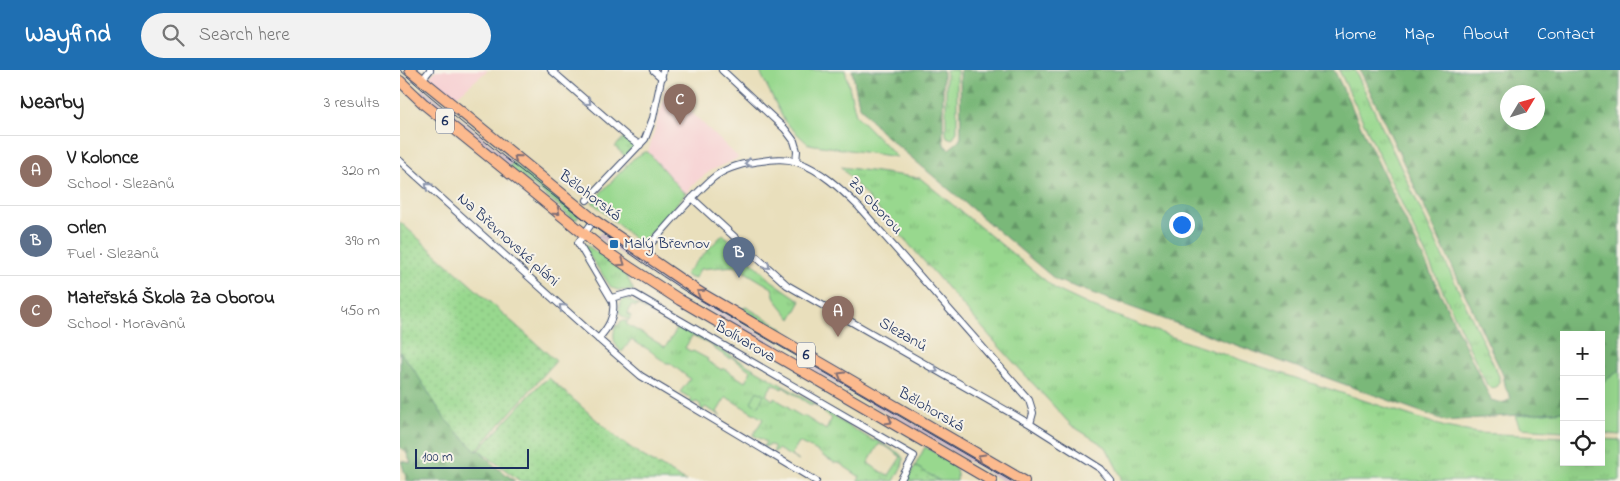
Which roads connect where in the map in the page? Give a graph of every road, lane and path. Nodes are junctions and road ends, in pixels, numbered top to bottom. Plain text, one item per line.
1 (410, 70) edge
2 (430, 70) edge
3 (552, 70) edge
4 (653, 70) edge
5 (662, 70) edge
6 (722, 70) edge
7 (662, 78) junction
8 (422, 80) junction
9 (400, 81) edge
10 (640, 145) junction
11 (400, 161) edge
12 (796, 162) junction
13 (692, 198) junction
14 (587, 200) dead end
15 (594, 220) junction
16 (584, 233) junction
17 (647, 248) dead end
18 (612, 298) junction
19 (598, 339) junction
20 (1030, 424) junction
21 (816, 481) edge
22 (900, 481) edge
23 (992, 481) edge
24 (1024, 481) edge
25 (1111, 481) edge

1 - 8 main road, Bělohorská / 6
2 - 8 street
3 -> 10 street
4 - 7 street
5 - 7 street
6 - 12 street
7 - 10 street
15 -> 8 main road, Bělohorská / 6
9 -> 16 main road, Bělohorská / 6
10 - 14 street
19 -> 11 street, Na Břevnovské pláni
12 -> 13 street, Za Oborou
12 - 20 street, Za Oborou
13 - 17 street, Za Oborou
13 -> 20 street, Slezanů
15 - 16 street
24 -> 15 main road, Bělohorská / 6
16 - 18 street
16 -> 23 main road, Bělohorská / 6
18 - 19 street
18 - 22 street, Bolívarova
19 - 21 street
20 - 25 street, Slezanů

